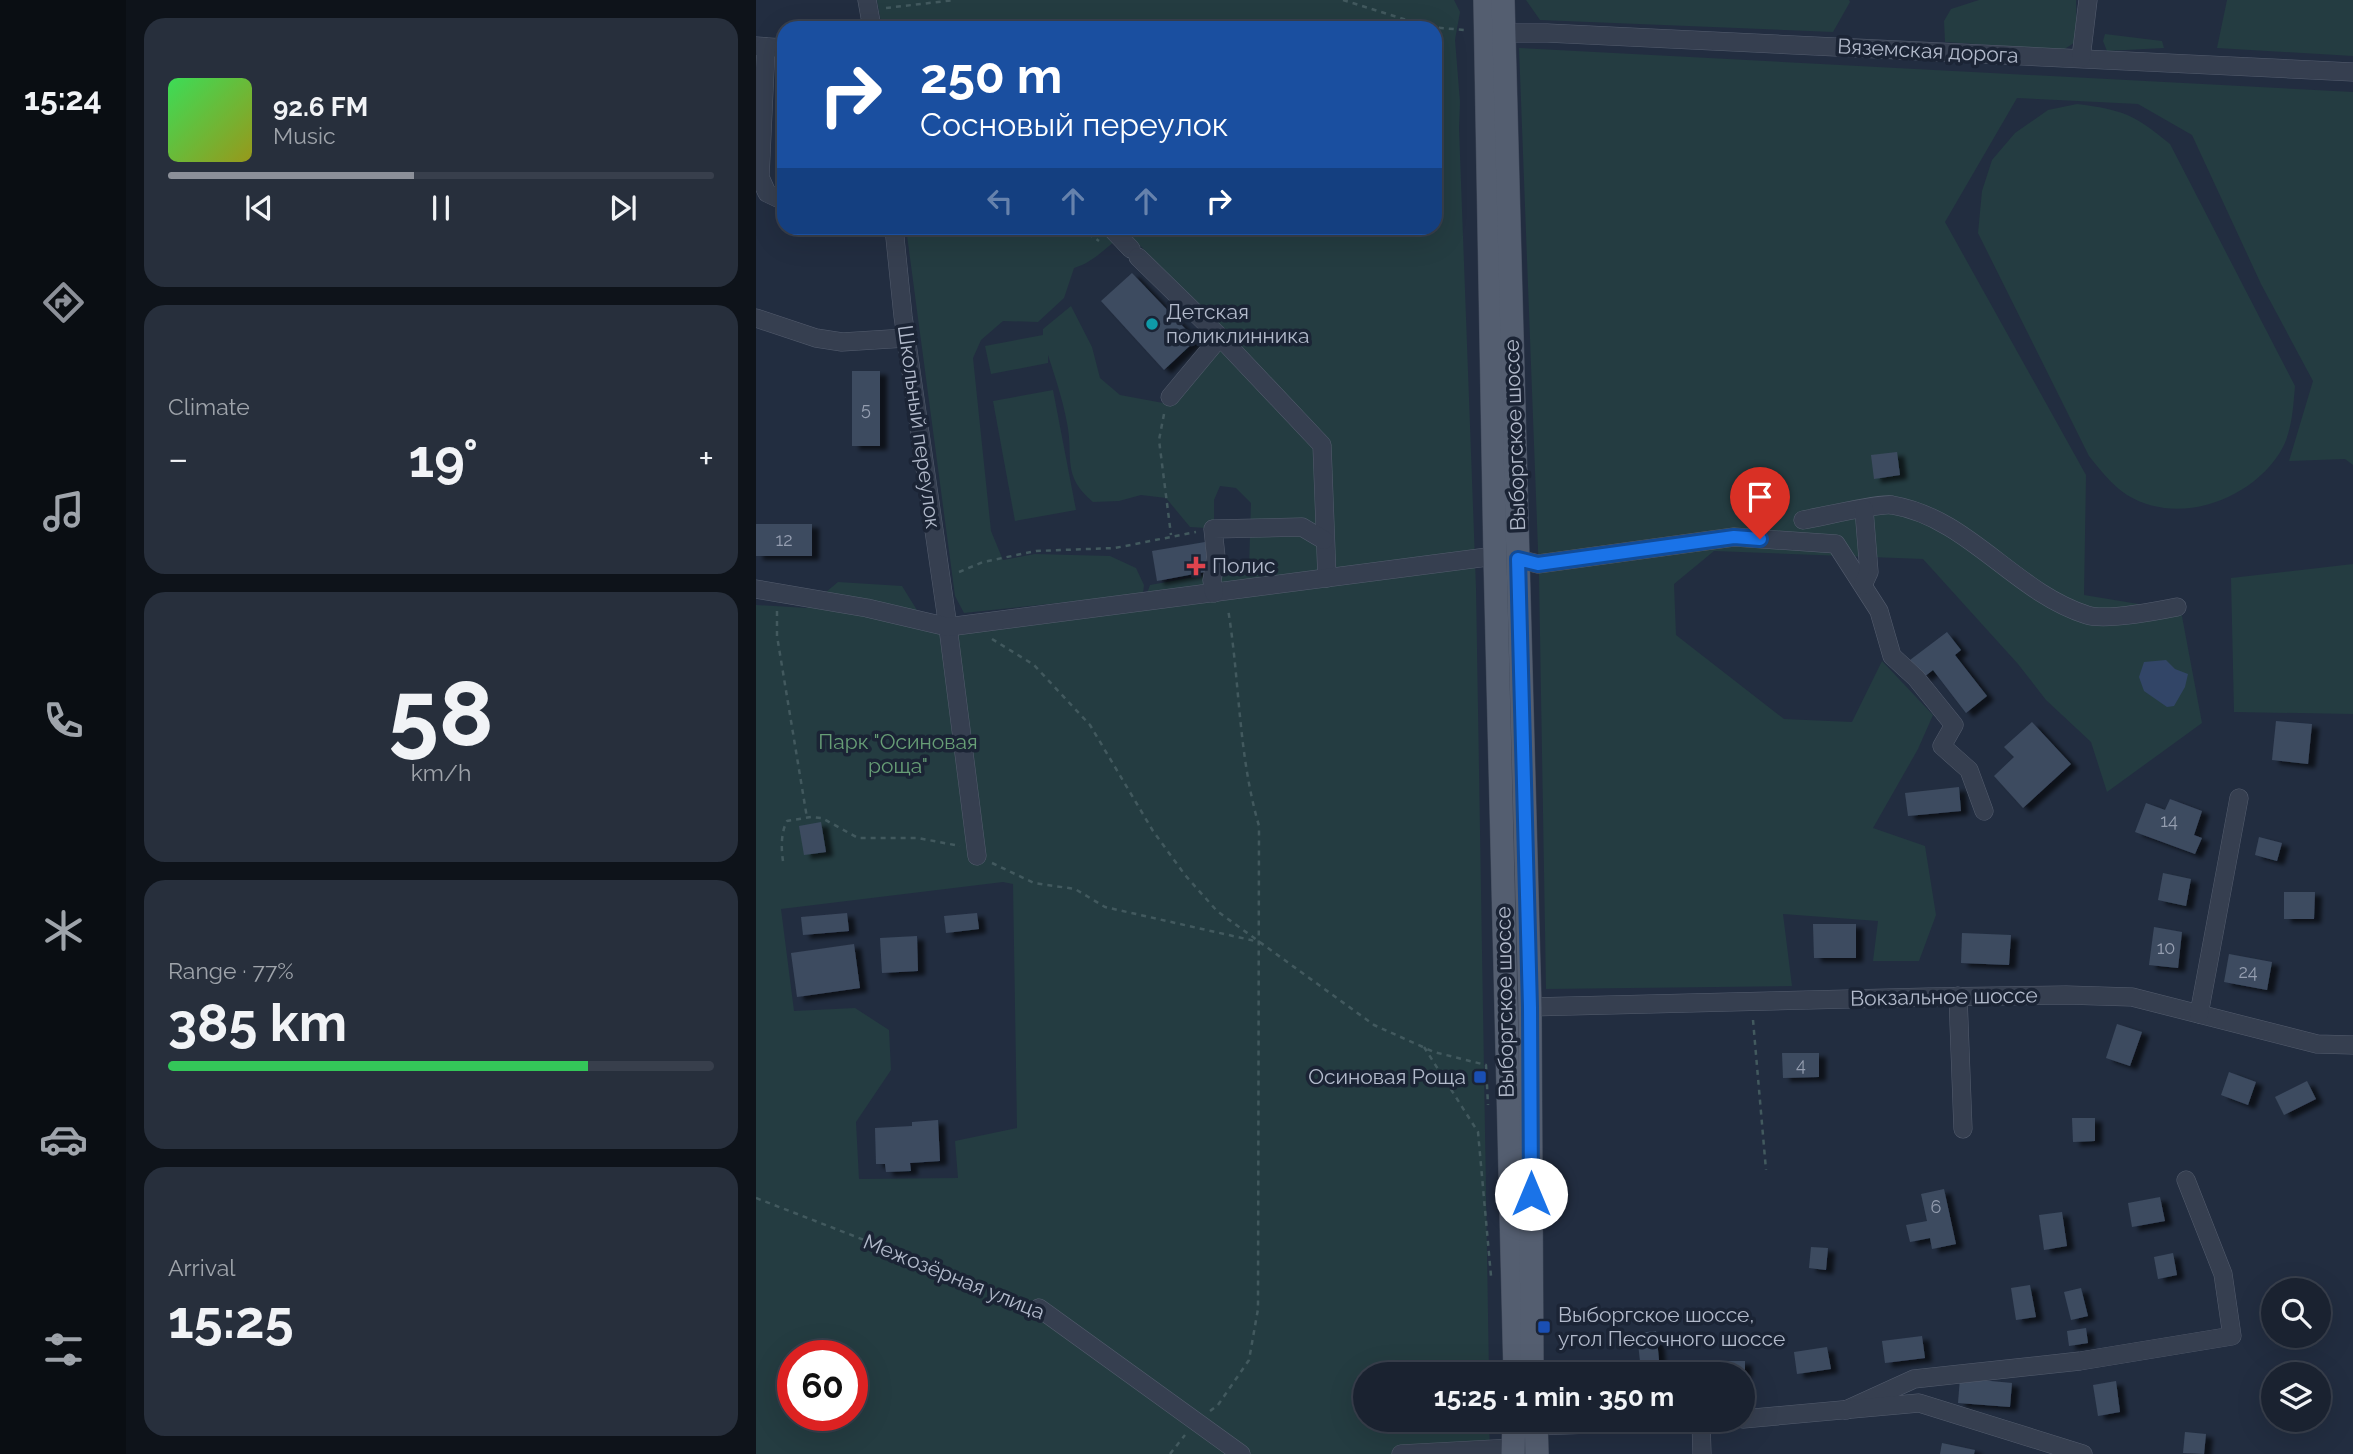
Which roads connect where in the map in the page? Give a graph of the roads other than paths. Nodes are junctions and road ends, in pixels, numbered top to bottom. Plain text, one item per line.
1 (1485, 0) edge
2 (1503, 0) edge
3 (2088, 0) edge
4 (1504, 33) junction
5 (761, 47) edge
6 (2081, 58) junction
7 (2353, 72) edge
8 (760, 106) edge
9 (777, 198) edge
10 (895, 235) edge
11 (1118, 235) edge
12 (756, 318) edge
13 (1220, 337) junction
14 (906, 338) junction
15 (1170, 397) road end
16 (1864, 509) junction
17 (1802, 520) dead end
18 (1324, 540) junction
19 (1495, 556) junction
20 (1518, 559) junction
21 (1327, 578) junction
22 (1863, 585) junction
23 (756, 589) edge
24 (1219, 592) junction
25 (2177, 607) dead end
26 (956, 626) junction
27 (2239, 798) dead end
28 (1984, 811) dead end
29 (977, 854) road end
30 (1958, 996) junction
31 (1530, 1007) junction
32 (2199, 1014) junction
33 (2353, 1045) edge
34 (1964, 1129) dead end
35 (2186, 1180) dead end
36 (1039, 1308) road end
37 (1515, 1362) edge
38 (1532, 1362) edge
39 (1846, 1410) junction
40 (1755, 1418) edge
41 (1514, 1432) edge
42 (1536, 1432) edge
43 (1701, 1432) edge
44 (1513, 1451) edge
45 (1241, 1454) edge
46 (1401, 1454) edge
47 (1537, 1454) edge
48 (1702, 1454) edge
49 (2083, 1454) edge

1 - 19 main road, Выборгское шоссе
2 - 4 main road, Выборгское шоссе
3 - 6 street
4 - 6 street, Вяземская дорога
4 - 20 main road, Выборгское шоссе
5 - 8 street
6 - 7 street, Вяземская дорога
8 - 9 street
10 - 14 street, Школьный переулок
11 - 13 street
12 - 14 street
13 - 15 street
13 - 18 street
14 - 26 street, Школьный переулок
16 - 17 street
16 - 22 street
16 - 25 street
18 - 21 street
18 - 24 street
19 - 21 street
19 - 37 main road, Выборгское шоссе
20 - 22 street
20 - 31 main road, Выборгское шоссе
21 - 24 street
22 - 28 street
23 - 26 street
24 - 26 street
26 - 29 street, Школьный переулок
27 - 32 street
30 - 31 street, Вокзальное шоссе
30 - 32 street, Вокзальное шоссе
30 - 34 street
31 - 38 main road, Выборгское шоссе
32 - 33 street, Вокзальное шоссе
35 - 39 street
36 - 45 street, Межозёрная улица
39 - 40 street
39 - 49 street
41 - 44 main road
42 - 47 main road
43 - 48 street
44 - 46 street

